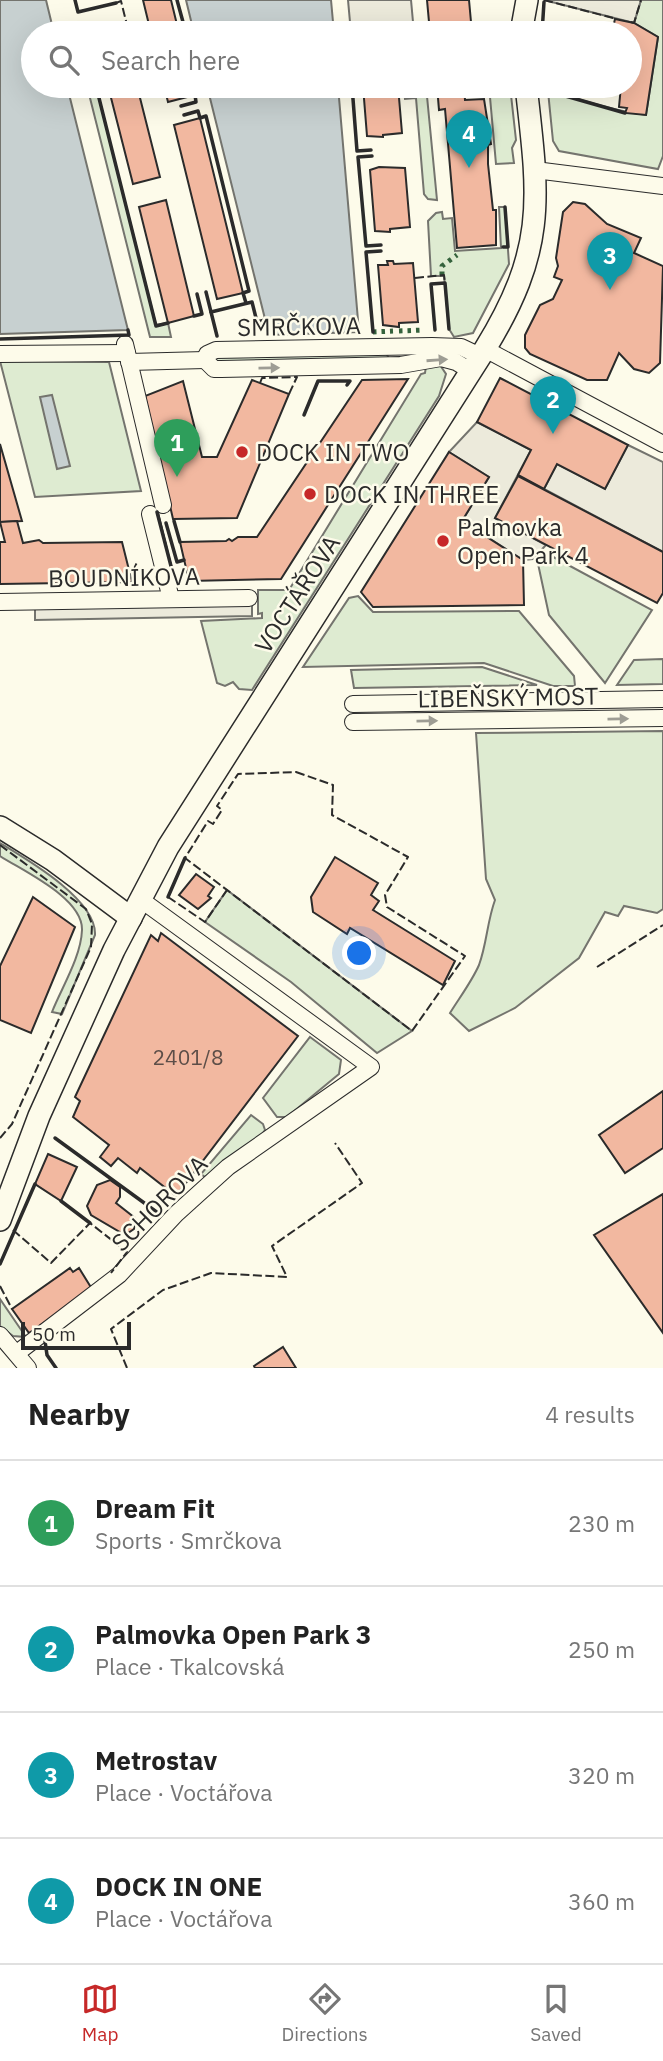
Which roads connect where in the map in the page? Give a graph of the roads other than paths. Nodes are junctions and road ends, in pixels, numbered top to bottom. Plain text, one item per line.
1 (527, 0) edge
2 (523, 21) edge
3 (527, 98) edge
4 (535, 170) junction
5 (663, 186) edge
6 (400, 346) junction
7 (127, 353) junction
8 (0, 355) edge
9 (479, 359) junction
10 (205, 360) junction
11 (401, 365) junction
12 (663, 444) edge
13 (163, 505) dead end
14 (150, 514) dead end
15 (249, 598) dead end
16 (171, 599) junction
17 (0, 602) edge
18 (663, 699) edge
19 (356, 704) dead end
20 (663, 718) edge
21 (356, 721) dead end
22 (0, 827) edge
23 (135, 909) junction
24 (39, 1116) junction
25 (0, 1178) edge
26 (0, 1220) edge
27 (0, 1335) edge
28 (17, 1353) junction
29 (28, 1368) edge

1 - 2 main road
3 - 4 main road, VOCTÁŘOVA
4 - 5 street
4 - 9 main road, VOCTÁŘOVA
6 - 9 street, SMRČKOVA
6 - 10 street, SMRČKOVA
6 - 11 street
7 - 8 street, SMRČKOVA
7 - 10 street, SMRČKOVA
7 - 13 street
11 -> 9 street, SMRČKOVA
9 - 12 street
9 - 23 main road, VOCTÁŘOVA
10 -> 11 street, SMRČKOVA
14 - 16 street
15 - 16 street, BOUDNÍKOVA
16 - 17 street, BOUDNÍKOVA
18 - 19 street, LIBEŇSKÝ MOST
21 -> 20 street, LIBEŇSKÝ MOST
22 - 23 main road
23 - 24 main road, VOCTÁŘOVA
23 - 28 street, SCHOROVA
24 - 25 main road, VOCTÁŘOVA
24 - 26 main road, VOCTÁŘOVA
27 - 28 street
28 - 29 street

